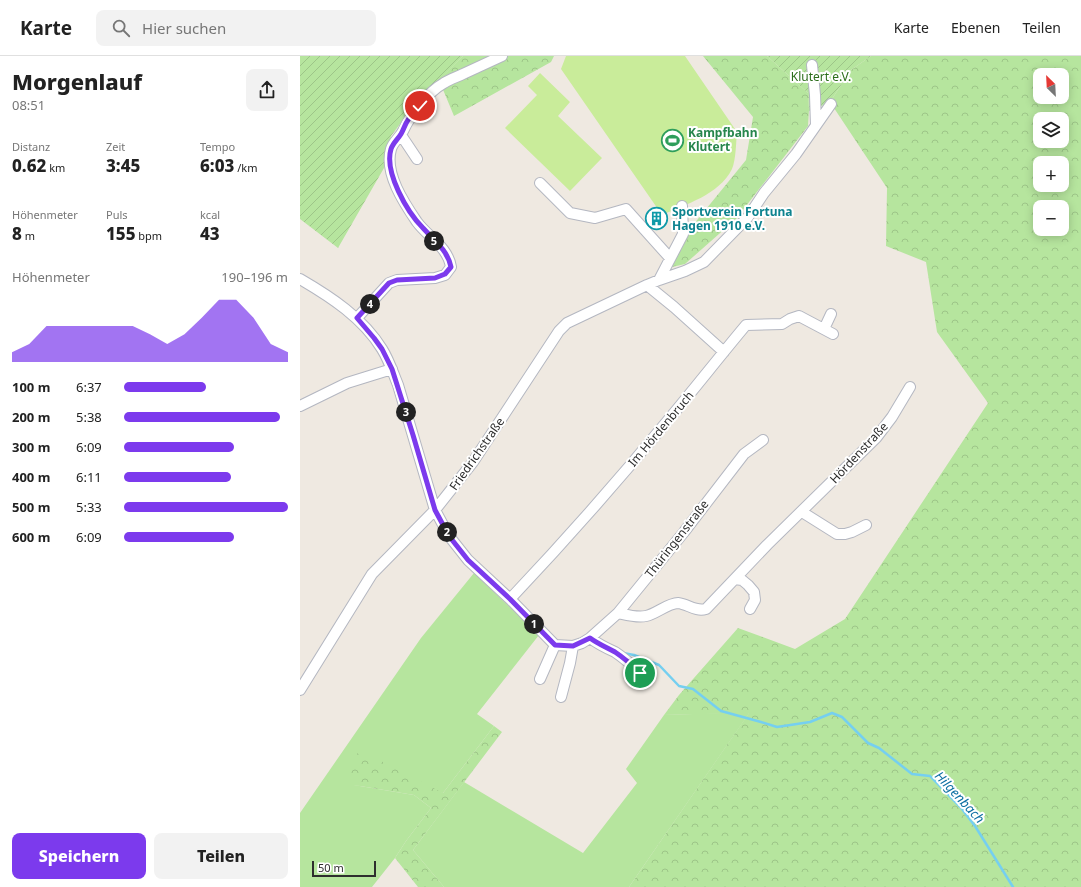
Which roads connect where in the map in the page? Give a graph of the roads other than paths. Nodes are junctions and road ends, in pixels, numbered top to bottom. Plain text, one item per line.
1 (502, 56) edge
2 (812, 65) dead end
3 (831, 104) dead end
4 (816, 126) junction
5 (401, 135) junction
6 (418, 159) dead end
7 (540, 183) dead end
8 (682, 206) dead end
9 (670, 258) junction
10 (300, 279) edge
11 (659, 280) junction
12 (647, 285) junction
13 (831, 314) dead end
14 (357, 318) junction
15 (724, 352) junction
16 (392, 369) junction
17 (910, 387) dead end
18 (300, 406) edge
19 (764, 440) dead end
20 (435, 510) junction
21 (802, 512) junction
22 (866, 525) dead end
23 (735, 579) junction
24 (510, 599) junction
25 (750, 609) dead end
26 (618, 613) junction
27 (590, 638) junction
28 (555, 645) junction
29 (573, 646) junction
30 (640, 673) dead end
31 (540, 678) dead end
32 (300, 690) edge
33 (561, 697) dead end

1 - 5 street
2 - 4 street
3 - 4 street, Friedrichstraße
4 - 11 street, Friedrichstraße
5 - 6 street
5 - 14 street
7 - 9 street
8 - 9 street
9 - 11 street
10 - 14 street
11 - 12 street, Friedrichstraße
12 - 15 street
12 - 20 street, Friedrichstraße
13 - 15 street, Im Hördenbruch
14 - 16 street
15 - 24 street, Im Hördenbruch
16 - 18 street
16 - 20 street
17 - 21 street, Hördenstraße
19 - 26 street, Thüringenstraße
20 - 24 street
20 - 32 street, Friedrichstraße
21 - 22 street
21 - 23 street, Hördenstraße
23 - 25 street
23 - 26 street, Hördenstraße
24 - 28 street
26 - 27 street, Thüringenstraße
27 - 29 street
27 - 30 street
28 - 29 street
28 - 31 street
29 - 33 street

